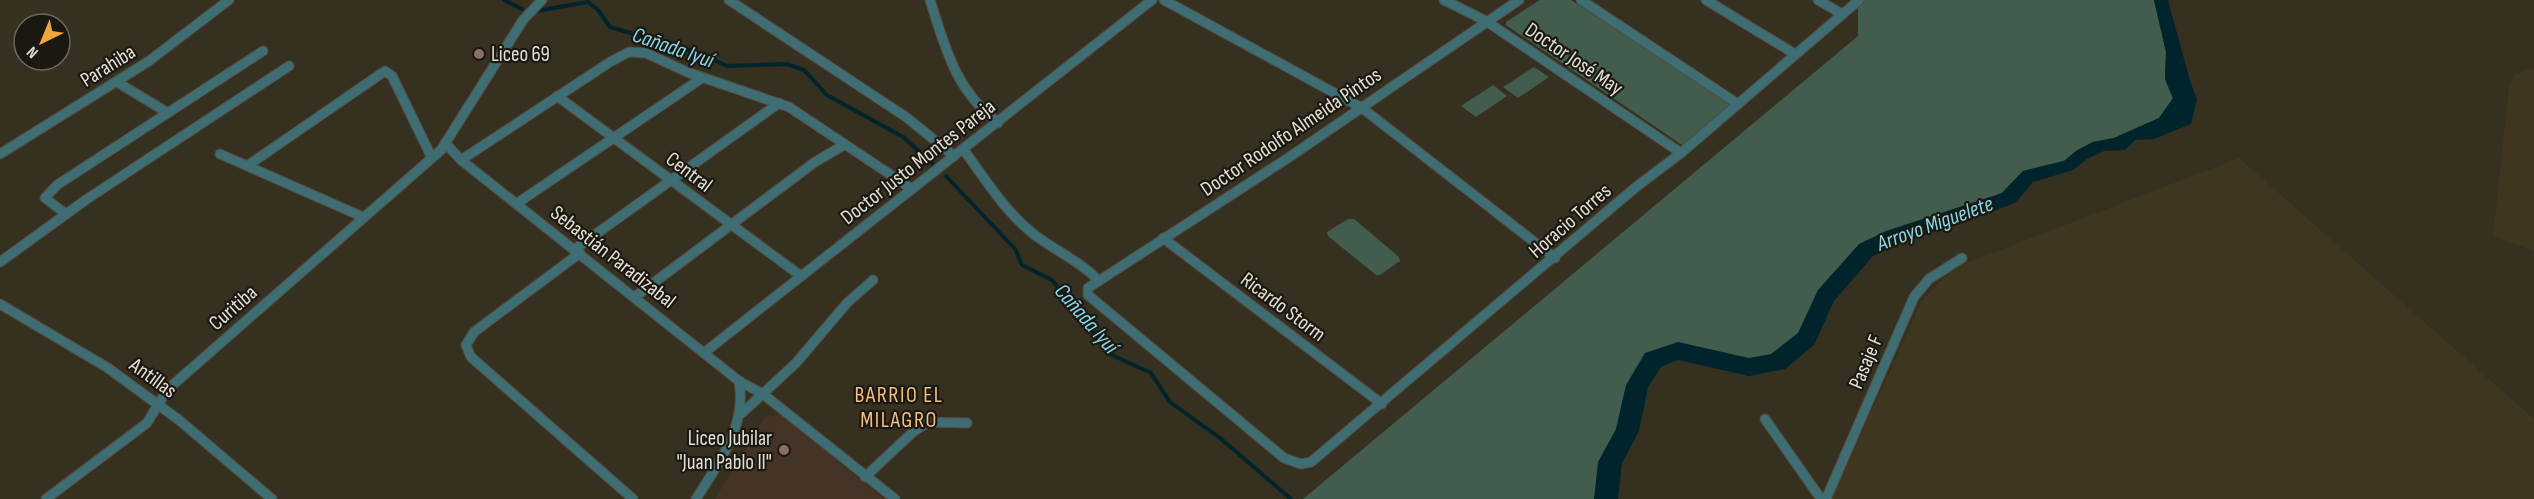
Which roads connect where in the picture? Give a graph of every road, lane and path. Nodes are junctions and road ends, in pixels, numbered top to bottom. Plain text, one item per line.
1 (229, 0) edge
2 (542, 0) edge
3 (729, 0) edge
4 (930, 0) edge
5 (1152, 0) edge
6 (1164, 0) edge
7 (1444, 0) edge
8 (1519, 0) edge
9 (1581, 0) edge
10 (1706, 0) edge
11 (1818, 0) edge
12 (1859, 0) edge
13 (1842, 14) junction
14 (1486, 21) junction
15 (263, 51) dead end
16 (1795, 54) junction
17 (289, 66) dead end
18 (702, 78) junction
19 (117, 82) junction
20 (557, 96) junction
21 (779, 103) junction
22 (1738, 104) junction
23 (1362, 108) junction
24 (168, 113) junction
25 (998, 123) junction
26 (613, 138) junction
27 (445, 143) junction
28 (844, 145) junction
29 (963, 149) junction
30 (1681, 153) junction
31 (0, 154) edge
32 (220, 154) dead end
33 (954, 156) junction
34 (432, 158) junction
35 (461, 160) junction
36 (247, 165) junction
37 (670, 180) junction
38 (912, 189) junction
39 (516, 204) junction
40 (66, 214) junction
41 (363, 217) junction
42 (731, 225) junction
43 (1162, 238) junction
44 (578, 251) junction
45 (1555, 258) junction
46 (1962, 258) dead end
47 (0, 262) edge
48 (801, 276) junction
49 (873, 280) dead end
50 (1099, 281) junction
51 (636, 296) junction
52 (0, 304) edge
53 (705, 352) junction
54 (740, 381) junction
55 (763, 394) junction
56 (158, 404) junction
57 (1382, 404) junction
58 (742, 413) junction
59 (1765, 419) dead end
60 (967, 423) dead end
61 (1302, 464) joint
62 (865, 477) junction
63 (46, 499) edge
64 (272, 499) edge
65 (633, 499) edge
66 (696, 499) edge
67 (895, 499) edge
68 (1821, 499) edge
69 (1826, 499) edge

1 - 19 street, Parahiba
2 - 27 street, Curitiba
3 - 33 street
4 - 25 street
5 - 25 street, Doctor Justo Montes Pareja
6 - 23 street
7 - 14 street, Doctor José May
8 - 14 street, Doctor Rodolfo Almeida Pintos
9 - 22 street
10 - 16 street
11 - 13 street
12 - 13 street, Horacio Torres
13 - 16 street, Horacio Torres
14 - 23 street, Doctor Rodolfo Almeida Pintos
14 - 30 street, Doctor José May
15 - 24 street
16 - 22 street, Horacio Torres
17 - 40 street
18 - 20 street
18 - 21 street
18 - 26 street
19 - 24 street
19 - 31 street, Parahiba
20 - 26 street, Central
20 - 35 street
21 - 28 street
21 - 37 street
22 - 30 street, Horacio Torres
23 - 43 street, Doctor Rodolfo Almeida Pintos
23 - 45 street
24 - 40 street
25 - 29 street, Doctor Justo Montes Pareja
26 - 37 street, Central
26 - 39 street
27 - 34 street, Curitiba
27 - 35 street, Sebastián Paradizabal
28 - 38 street
28 - 42 street
29 - 33 street, Doctor Justo Montes Pareja
29 - 50 street
30 - 45 street, Horacio Torres
32 - 36 street
33 - 38 street, Doctor Justo Montes Pareja
34 - 36 street
34 - 41 street, Curitiba
35 - 39 street, Sebastián Paradizabal
36 - 41 street
37 - 42 street, Central
37 - 44 street
38 - 48 street, Doctor Justo Montes Pareja
39 - 44 street, Sebastián Paradizabal
40 - 47 street
41 - 56 street, Curitiba
42 - 48 street, Central
42 - 51 street
43 - 50 street, Doctor Rodolfo Almeida Pintos
43 - 57 street, Ricardo Storm
44 - 51 street, Sebastián Paradizabal
44 - 65 street
45 - 57 street, Horacio Torres
46 - 69 street, Pasaje F
48 - 53 street, Doctor Justo Montes Pareja
49 - 55 street
50 - 61 street, Doctor Rodolfo Almeida Pintos
51 - 53 street, Sebastián Paradizabal
52 - 56 street, Antillas
53 - 54 street, Sebastián Paradizabal
54 - 55 street, Sebastián Paradizabal
54 - 58 street
55 - 58 street
55 - 62 street, Sebastián Paradizabal
56 - 63 street, Curitiba
56 - 64 street, Antillas
57 - 61 street, Horacio Torres
58 - 66 street
59 - 68 street
60 - 62 street
62 - 67 street, Sebastián Paradizabal

